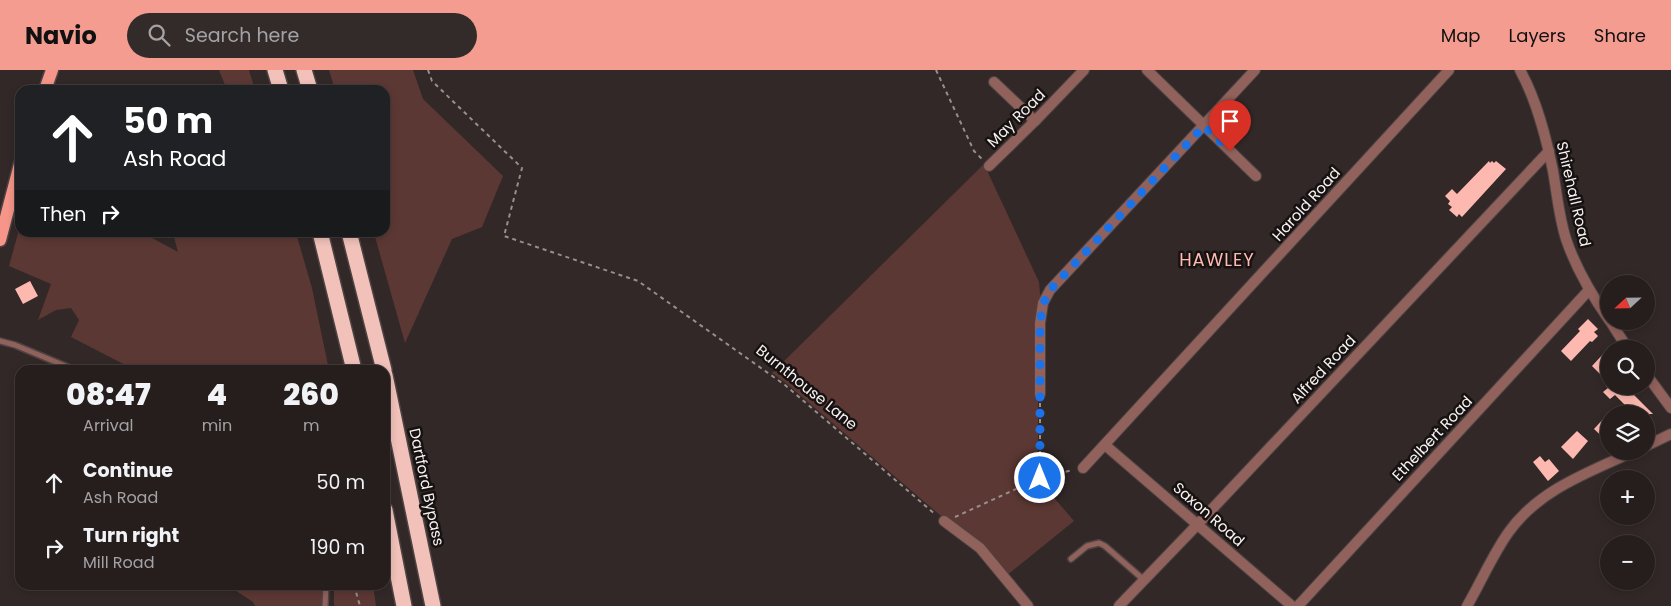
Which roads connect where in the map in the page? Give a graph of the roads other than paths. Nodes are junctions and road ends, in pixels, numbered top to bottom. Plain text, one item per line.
1 (52, 70) edge
2 (275, 70) edge
3 (304, 70) edge
4 (1084, 70) edge
5 (1147, 70) edge
6 (1255, 70) edge
7 (1449, 70) edge
8 (1520, 70) edge
9 (994, 82) dead end
10 (47, 85) edge
11 (280, 85) edge
12 (308, 85) edge
13 (1036, 121) junction
14 (1204, 126) junction
15 (1549, 151) junction
16 (989, 166) road end
17 (1256, 176) dead end
18 (15, 183) edge
19 (321, 237) edge
20 (350, 237) edge
21 (0, 240) edge
22 (1589, 290) junction
23 (1600, 306) edge
24 (0, 341) edge
25 (63, 365) edge
26 (353, 365) edge
27 (383, 365) edge
28 (1655, 386) edge
29 (1040, 394) road end
30 (390, 400) edge
31 (1671, 408) edge
32 (1671, 434) edge
33 (1655, 442) edge
34 (1105, 445) junction
35 (1616, 460) edge
36 (1083, 468) road end
37 (944, 521) road end
38 (1198, 524) junction
39 (390, 535) edge
40 (1071, 559) dead end
41 (1144, 580) junction
42 (326, 590) edge
43 (325, 606) edge
44 (404, 606) edge
45 (433, 606) edge
46 (1028, 606) edge
47 (1119, 606) edge
48 (1292, 606) edge
49 (1298, 606) edge
50 (1467, 606) edge

1 - 10 main road
2 - 11 highway
3 - 12 highway
4 - 13 street, May Road
5 - 14 street
6 - 14 street
7 - 34 street, Harold Road
8 - 15 street, Shirehall Road
9 - 13 street
13 - 16 street, May Road
14 - 17 street
14 - 29 street
15 - 22 street, Shirehall Road
15 - 38 street, Alfred Road
18 - 21 main road
19 - 26 highway
20 - 27 highway
22 - 23 street, Shirehall Road
22 - 49 street, Ethelbert Road
24 - 25 lane
28 - 31 street
30 - 45 highway, Dartford Bypass
32 - 33 street
34 - 36 street, Harold Road
34 - 38 street, Saxon Road
35 - 50 street
37 - 46 street
38 - 41 street, Alfred Road
38 - 48 street, Saxon Road
39 - 44 highway
40 - 41 lane
41 - 47 street, Alfred Road
42 - 43 lane

